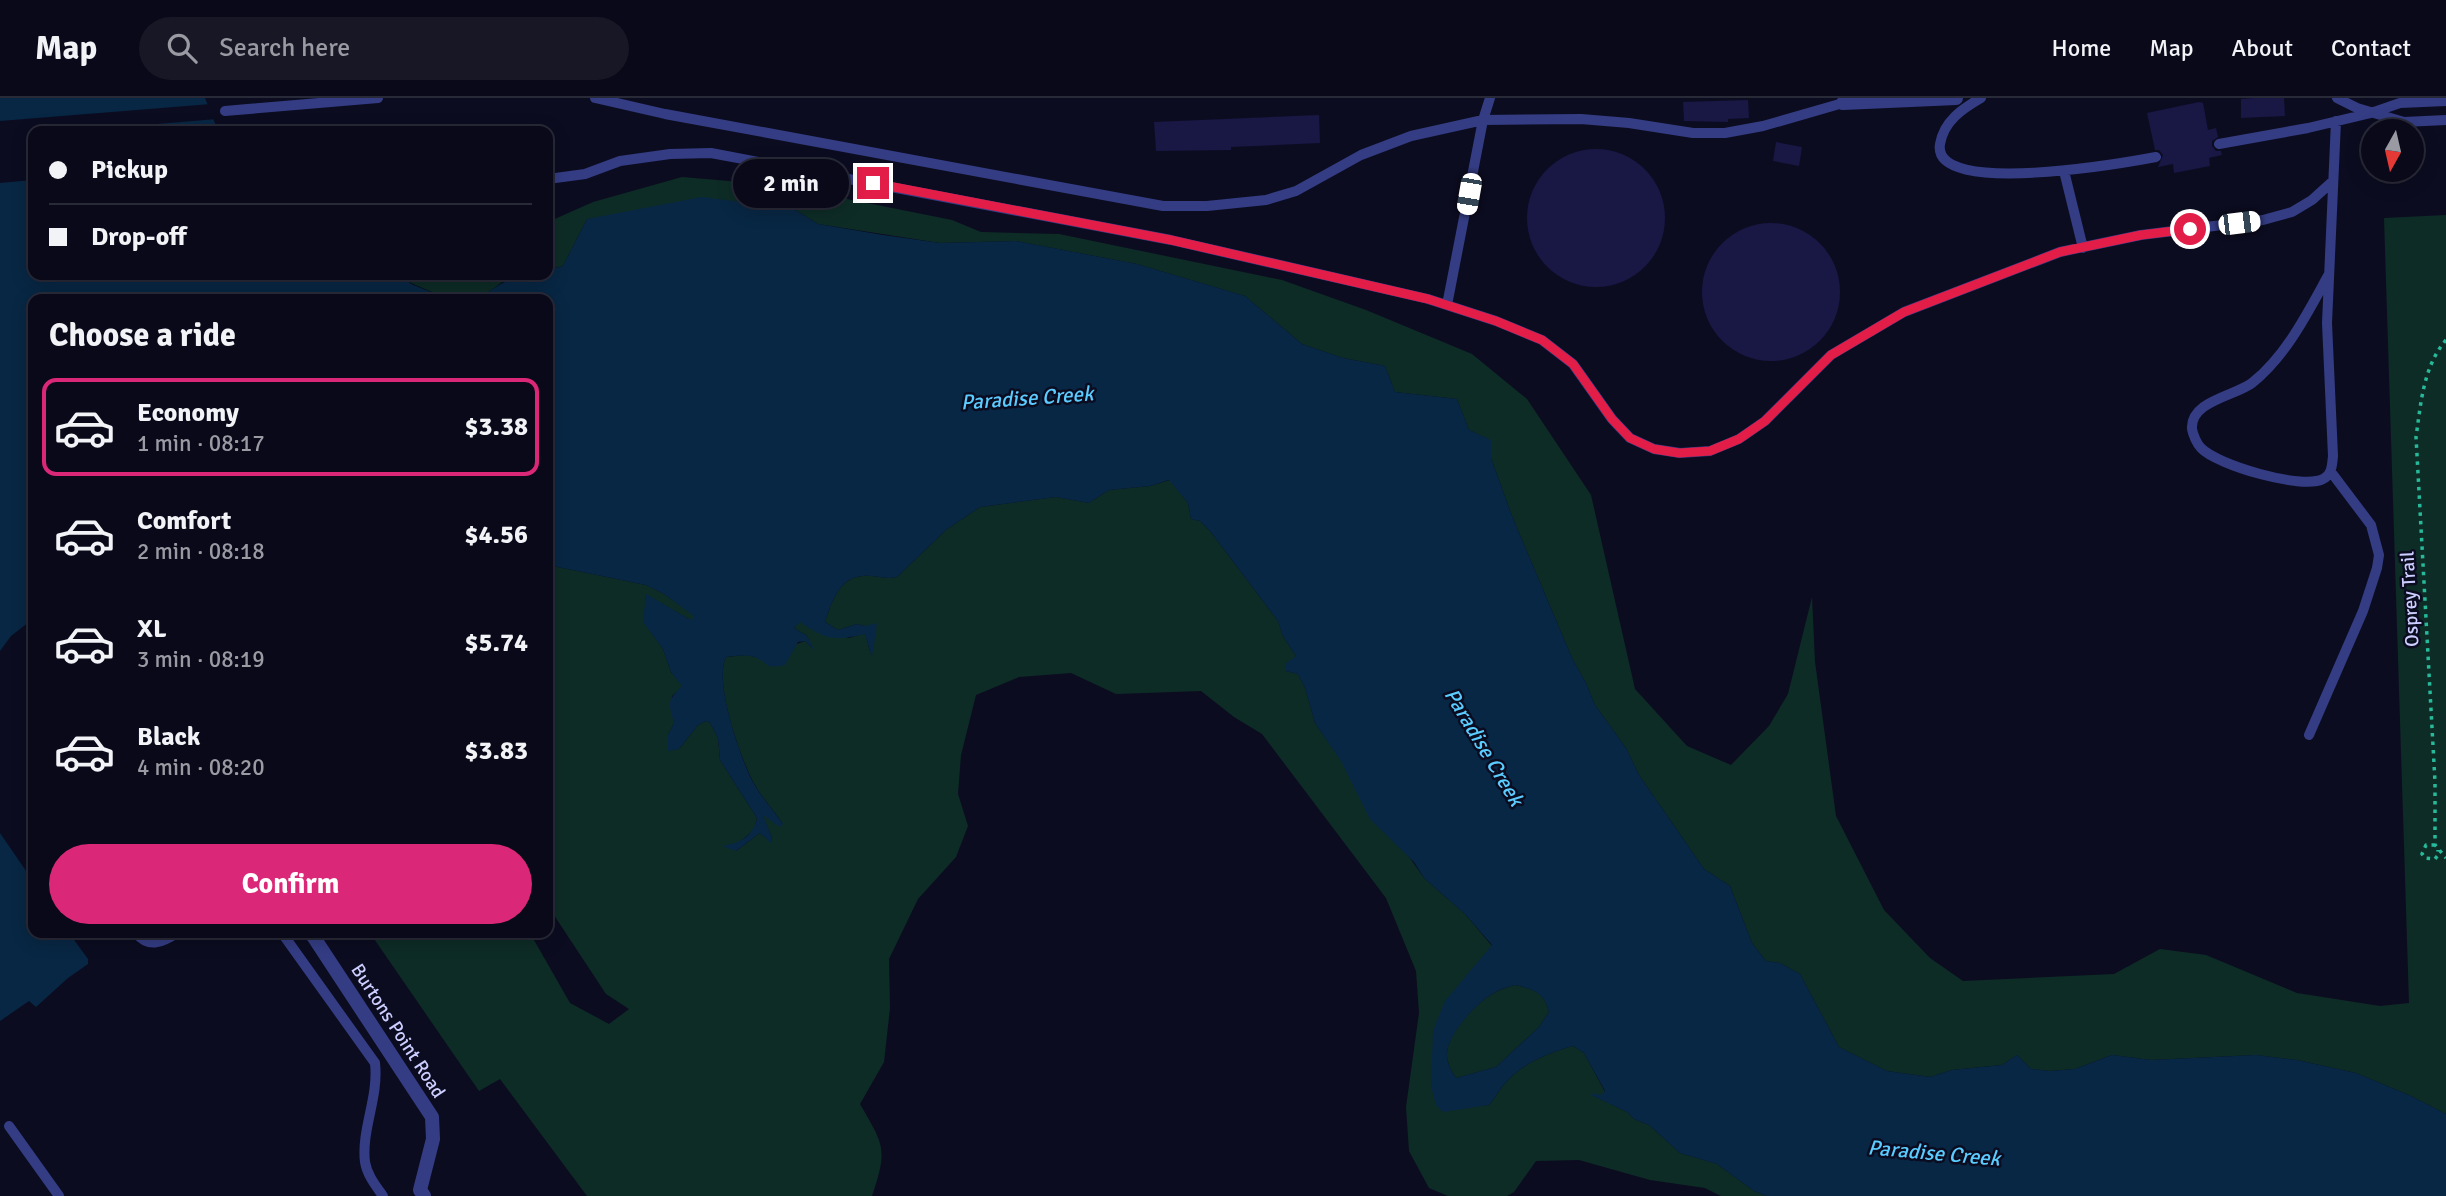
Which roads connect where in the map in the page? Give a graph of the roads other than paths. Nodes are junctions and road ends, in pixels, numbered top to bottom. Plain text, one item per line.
1 (378, 98) edge
2 (596, 98) edge
3 (1490, 98) edge
4 (1956, 98) edge
5 (1981, 98) edge
6 (2337, 98) edge
7 (317, 101) edge
8 (1839, 101) edge
9 (2446, 102) edge
10 (225, 111) dead end
11 (2371, 113) junction
12 (1483, 120) junction
13 (2446, 120) edge
14 (2336, 121) junction
15 (2220, 144) dead end
16 (2156, 157) dead end
17 (2064, 171) junction
18 (553, 178) edge
19 (2333, 181) junction
20 (2083, 248) junction
21 (2329, 274) junction
22 (1447, 305) junction
23 (2331, 471) junction
24 (2309, 735) dead end
25 (142, 938) edge
26 (170, 938) edge
27 (286, 938) edge
28 (313, 938) edge
29 (9, 1126) dead end
30 (59, 1196) edge
31 (383, 1196) edge
32 (424, 1196) edge

1 - 7 lane
2 - 12 lane
3 - 12 lane
4 - 8 street
5 - 17 lane
6 - 11 lane
7 - 10 lane
8 - 12 lane
9 - 11 lane
11 - 13 lane
11 - 14 lane
12 - 22 lane
14 - 15 lane
14 - 19 lane
16 - 17 lane
17 - 20 lane
18 - 22 lane
19 - 20 lane
19 - 21 lane
20 - 22 lane
21 - 23 lane
21 - 23 lane
23 - 24 lane
25 - 26 lane
27 - 31 lane
28 - 32 street, Burtons Point Road
29 - 30 lane

